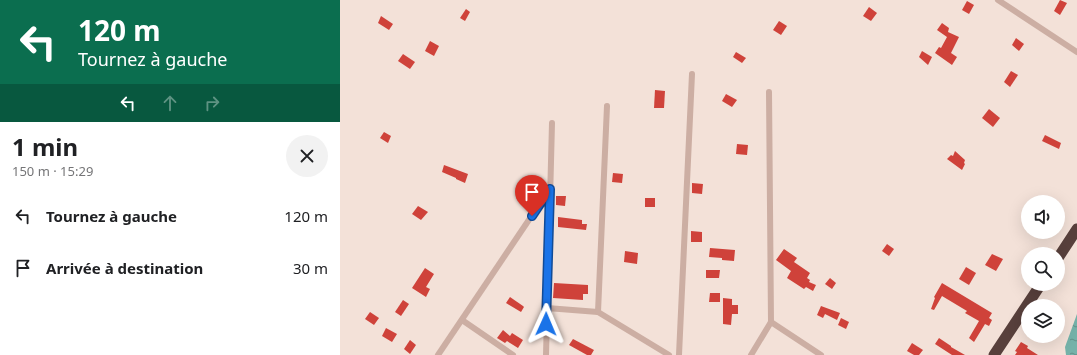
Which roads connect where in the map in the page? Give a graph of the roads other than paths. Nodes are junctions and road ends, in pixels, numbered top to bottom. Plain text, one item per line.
1 (998, 0) edge
2 (1077, 52) edge
3 (692, 74) dead end
4 (769, 92) dead end
5 (607, 106) dead end
6 (552, 123) dead end
7 (550, 189) junction
8 (1077, 229) edge
9 (1065, 247) edge
10 (1036, 291) edge
11 (547, 308) junction
12 (598, 312) junction
13 (462, 320) junction
14 (771, 322) junction
15 (438, 355) edge
16 (513, 355) edge
17 (546, 355) edge
18 (669, 355) edge
19 (679, 355) edge
20 (751, 355) edge
21 (822, 355) edge
22 (994, 355) edge

1 - 2 street
3 - 19 street
4 - 14 street
5 - 12 street
6 - 7 street
7 - 11 street
7 - 13 street
8 - 9 highway
10 - 22 highway
11 - 12 street
11 - 17 street
12 - 18 street
13 - 15 street
13 - 16 street
14 - 20 street
14 - 21 street

